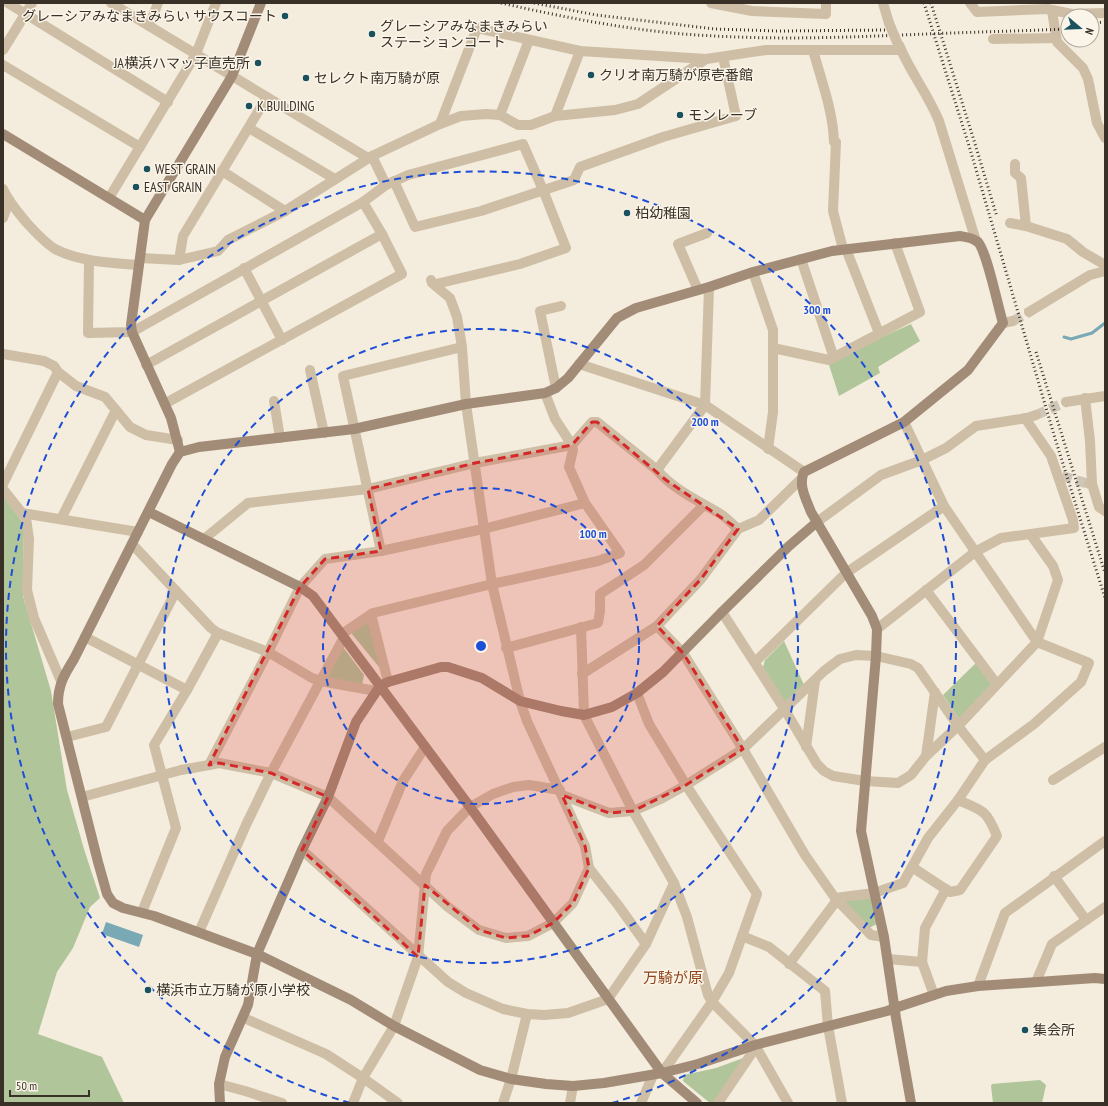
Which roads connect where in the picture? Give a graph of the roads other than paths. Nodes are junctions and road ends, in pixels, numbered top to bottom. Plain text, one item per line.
1 (8, 3) edge
2 (32, 3) edge
3 (111, 3) edge
4 (158, 3) edge
5 (216, 3) edge
6 (261, 3) edge
7 (711, 3) edge
8 (826, 3) edge
9 (882, 3) edge
10 (970, 3) edge
11 (1049, 8) edge
12 (1105, 13) edge
13 (26, 14) junction
14 (149, 26) junction
15 (1056, 38) junction
16 (993, 39) dead end
17 (529, 40) junction
18 (899, 46) junction
19 (3, 50) edge
20 (813, 50) junction
21 (580, 51) junction
22 (196, 54) junction
23 (723, 57) junction
24 (706, 59) junction
25 (3, 65) edge
26 (232, 76) junction
27 (267, 97) junction
28 (168, 102) junction
29 (500, 115) junction
30 (555, 116) junction
31 (440, 124) junction
32 (249, 128) junction
33 (3, 134) edge
34 (1105, 138) edge
35 (140, 148) junction
36 (370, 157) junction
37 (1015, 164) dead end
38 (222, 171) junction
39 (335, 179) junction
40 (390, 183) junction
41 (3, 189) edge
42 (543, 190) junction
43 (109, 198) junction
44 (9, 201) junction
45 (363, 202) junction
46 (285, 212) junction
47 (3, 218) edge
48 (145, 220) junction
49 (1010, 223) dead end
50 (1026, 226) junction
51 (707, 233) dead end
52 (382, 234) junction
53 (976, 241) junction
54 (895, 243) junction
55 (845, 249) junction
56 (801, 259) junction
57 (89, 260) junction
58 (179, 260) junction
59 (140, 262) junction
60 (1105, 265) edge
61 (244, 268) junction
62 (1105, 271) edge
63 (753, 272) junction
64 (709, 287) junction
65 (698, 290) junction
66 (262, 301) junction
67 (561, 306) dead end
68 (1029, 312) tunnel mouth
69 (132, 332) junction
70 (879, 333) junction
71 (282, 340) junction
72 (462, 347) junction
73 (773, 348) junction
74 (3, 354) edge
75 (834, 358) junction
76 (146, 364) junction
77 (579, 364) junction
78 (310, 370) dead end
79 (58, 372) junction
80 (556, 388) junction
81 (545, 393) junction
82 (1105, 396) edge
83 (1085, 398) junction
84 (274, 401) dead end
85 (1066, 402) tunnel mouth
86 (166, 403) junction
87 (466, 404) junction
88 (704, 405) junction
89 (116, 410) junction
90 (1036, 415) tunnel mouth
91 (1025, 418) junction
92 (904, 422) junction
93 (354, 429) junction
94 (324, 433) junction
95 (280, 438) junction
96 (178, 440) junction
97 (572, 445) junction
98 (768, 449) junction
99 (180, 452) junction
100 (922, 460) junction
101 (475, 463) junction
102 (658, 470) junction
103 (802, 476) junction
104 (3, 484) edge
105 (3, 489) edge
106 (368, 489) junction
107 (585, 503) junction
108 (704, 505) junction
109 (944, 506) junction
110 (149, 512) junction
111 (1105, 512) edge
112 (22, 513) junction
113 (61, 519) junction
114 (817, 522) junction
115 (484, 529) junction
116 (738, 529) junction
117 (138, 532) junction
118 (1032, 535) junction
119 (204, 538) junction
120 (132, 544) junction
121 (381, 551) junction
122 (975, 552) junction
123 (846, 573) junction
124 (492, 584) junction
125 (300, 587) junction
126 (926, 590) junction
127 (176, 591) junction
128 (722, 612) junction
129 (371, 614) junction
130 (657, 626) junction
131 (581, 627) junction
132 (876, 629) junction
133 (218, 633) junction
134 (343, 635) junction
135 (85, 637) junction
136 (1037, 642) junction
137 (506, 648) junction
138 (268, 652) junction
139 (683, 653) junction
140 (876, 656) junction
141 (755, 662) junction
142 (138, 665) junction
143 (582, 674) junction
144 (815, 680) junction
145 (61, 681) junction
146 (320, 681) junction
147 (996, 683) junction
148 (381, 686) junction
149 (187, 690) junction
150 (935, 692) junction
151 (637, 694) junction
152 (520, 702) junction
153 (785, 710) junction
154 (584, 715) junction
155 (958, 726) junction
156 (67, 737) junction
157 (425, 747) junction
158 (806, 747) junction
159 (1105, 747) edge
160 (743, 749) junction
161 (926, 756) junction
162 (985, 760) junction
163 (209, 765) junction
164 (271, 773) junction
165 (162, 776) junction
166 (1053, 780) dead end
167 (865, 781) junction
168 (686, 785) junction
169 (561, 792) junction
170 (82, 797) junction
171 (328, 797) junction
172 (958, 800) junction
173 (470, 807) junction
174 (633, 812) junction
175 (1105, 841) edge
176 (378, 842) junction
177 (302, 850) junction
178 (912, 867) junction
179 (589, 868) junction
180 (1054, 876) junction
181 (674, 883) junction
182 (425, 885) junction
183 (946, 889) junction
184 (874, 893) junction
185 (836, 899) junction
186 (1105, 906) edge
187 (142, 912) junction
188 (1086, 920) junction
189 (553, 923) junction
190 (199, 932) junction
191 (742, 936) junction
192 (884, 937) junction
193 (646, 944) junction
194 (257, 954) junction
195 (418, 956) junction
196 (888, 959) junction
197 (922, 962) junction
198 (789, 964) junction
199 (1105, 979) edge
200 (1036, 982) junction
201 (978, 986) junction
202 (934, 995) junction
203 (608, 999) junction
204 (712, 1002) junction
205 (894, 1008) junction
206 (527, 1014) junction
207 (244, 1018) junction
208 (394, 1026) junction
209 (828, 1026) junction
210 (755, 1046) junction
211 (657, 1074) junction
212 (363, 1078) junction
213 (511, 1079) junction
214 (219, 1084) junction
215 (574, 1086) junction
216 (220, 1103) edge
217 (282, 1103) edge
218 (353, 1103) edge
219 (398, 1103) edge
220 (503, 1103) edge
221 (570, 1103) edge
222 (641, 1103) edge
223 (697, 1103) edge
224 (718, 1103) edge
225 (788, 1103) edge
226 (842, 1103) edge
227 (911, 1103) edge

1 - 13 street
2 - 13 street
3 - 14 street
4 - 14 street
5 - 22 street
6 - 26 street
7 - 8 street
9 - 18 street, bridge
10 - 11 street
11 - 12 street
11 - 15 street
13 - 19 street
13 - 28 street
14 - 22 street
15 - 16 street
15 - 34 street
17 - 21 street
17 - 29 street
17 - 31 street
18 - 20 street
18 - 53 street
20 - 23 street
20 - 55 street
21 - 24 street
21 - 30 street
22 - 26 street
22 - 28 street
23 - 24 street
23 - 42 street
24 - 30 street
25 - 35 street
26 - 27 street
26 - 48 street
27 - 32 street
27 - 36 street
28 - 35 street
29 - 30 street
29 - 31 street
31 - 36 street
32 - 38 street
32 - 39 street
33 - 43 street
35 - 43 street
36 - 39 street
36 - 40 street
37 - 50 street
38 - 46 street
38 - 58 street
39 - 46 street
40 - 42 street
40 - 42 street
40 - 45 street
41 - 44 street
42 - 72 street
43 - 48 street
44 - 47 street
44 - 57 street
45 - 52 street
45 - 61 street
46 - 58 street
48 - 59 street
49 - 50 street
50 - 60 street
51 - 65 street
52 - 66 street
52 - 71 street
53 - 54 street
53 - 92 street
54 - 55 street
54 - 70 street
55 - 56 street
55 - 70 street
56 - 63 street
56 - 75 street
57 - 59 street
57 - 69 street
58 - 59 street
59 - 69 street
61 - 66 street
61 - 69 street
62 - 68 street
63 - 64 street
63 - 73 street
64 - 65 street
64 - 88 street
65 - 77 street
66 - 71 street
66 - 76 street
67 - 80 street
69 - 76 street
70 - 75 street
71 - 86 street
72 - 87 street
72 - 93 street
73 - 75 street
73 - 98 street
74 - 79 street
76 - 86 street
77 - 80 street
77 - 88 street
78 - 94 street
79 - 89 street
79 - 104 street
80 - 81 street
81 - 87 street
81 - 97 street
82 - 83 street
83 - 85 street
83 - 111 street
84 - 95 street
86 - 96 street
87 - 93 street
87 - 101 street
88 - 98 street
88 - 102 street
89 - 96 street
89 - 113 street
90 - 91 street
91 - 100 street
91 - 118 street
92 - 100 street
92 - 103 street
93 - 94 street
93 - 106 street
94 - 95 street
95 - 99 street
96 - 99 street
97 - 101 street
97 - 102 street
97 - 107 street
98 - 103 street
99 - 110 street
100 - 109 street
100 - 114 street
101 - 106 street
101 - 115 street
102 - 108 street
103 - 114 street
103 - 116 street
105 - 112 street
106 - 119 street
106 - 121 street
107 - 115 street
107 - 124 street
108 - 116 street
108 - 131 street
109 - 122 street
109 - 123 street
110 - 117 street
110 - 119 street
112 - 113 street
112 - 145 street
113 - 117 street
114 - 123 street
114 - 128 street
115 - 121 street
115 - 124 street
116 - 130 street
117 - 120 street
118 - 122 street
118 - 136 street
119 - 125 street
120 - 127 street
120 - 135 street
121 - 125 street
122 - 126 street
122 - 136 street
123 - 132 street
123 - 141 street
124 - 129 street
124 - 137 street
125 - 134 street
125 - 138 street
126 - 132 street
126 - 147 street
127 - 133 street
127 - 142 street
128 - 139 street
128 - 141 street
129 - 134 street
129 - 148 street
130 - 139 street
130 - 143 street
131 - 137 street
131 - 143 street
132 - 140 street
133 - 138 street
133 - 149 street
134 - 146 street
134 - 148 street
135 - 142 street
135 - 145 street
136 - 147 street
136 - 162 street
137 - 152 street
138 - 146 street
138 - 163 street
139 - 151 street
139 - 160 street
140 - 144 street
140 - 150 street
140 - 167 street
141 - 153 street
142 - 149 street
142 - 156 street
143 - 154 street
144 - 153 street
144 - 158 street
145 - 156 street
146 - 148 street
146 - 164 street
147 - 155 street
148 - 152 street
148 - 157 street
148 - 171 street
149 - 165 street
150 - 155 street
150 - 161 street
151 - 154 street
151 - 168 street
152 - 154 street
152 - 169 street
153 - 158 street
153 - 160 street
154 - 174 street
155 - 161 street
155 - 162 street
156 - 170 street
157 - 173 street
157 - 176 street
158 - 167 street
159 - 166 street
160 - 168 street
160 - 185 street
161 - 167 street
162 - 172 street
163 - 164 street
163 - 165 street
164 - 171 street
164 - 190 street
165 - 170 street
165 - 187 street
167 - 184 street
168 - 174 street
168 - 191 street
169 - 173 street
169 - 174 street
169 - 179 street
170 - 187 street
171 - 176 street
171 - 177 street
172 - 178 street
172 - 183 street
173 - 182 street
173 - 189 street
174 - 181 street
175 - 180 street
176 - 182 street
177 - 194 street
177 - 195 street
178 - 183 street
178 - 184 street
179 - 189 street
179 - 193 street
180 - 188 street
180 - 201 street
181 - 193 street
181 - 204 street
182 - 189 street
182 - 195 street
183 - 197 street
184 - 185 street
184 - 192 street
185 - 192 street
185 - 198 street
186 - 188 street
187 - 190 street
188 - 200 street
189 - 203 street
190 - 194 street
191 - 198 street
191 - 204 street
192 - 196 street
193 - 203 street
194 - 207 street
194 - 208 street
195 - 206 street
195 - 208 street
196 - 197 street
196 - 205 street
197 - 202 street
198 - 209 street
199 - 200 street
200 - 201 street
201 - 202 street
202 - 205 street
203 - 206 street
203 - 211 street
204 - 210 street
204 - 211 street
205 - 209 street
205 - 227 street
206 - 213 street
207 - 212 street
207 - 214 street
208 - 212 street
208 - 213 street
209 - 210 street
209 - 226 street
210 - 211 street
210 - 224 street
210 - 225 street
211 - 215 street
211 - 222 street
211 - 223 street
212 - 218 street
212 - 219 street
213 - 215 street
213 - 220 street
214 - 216 street
214 - 217 street
215 - 221 street

